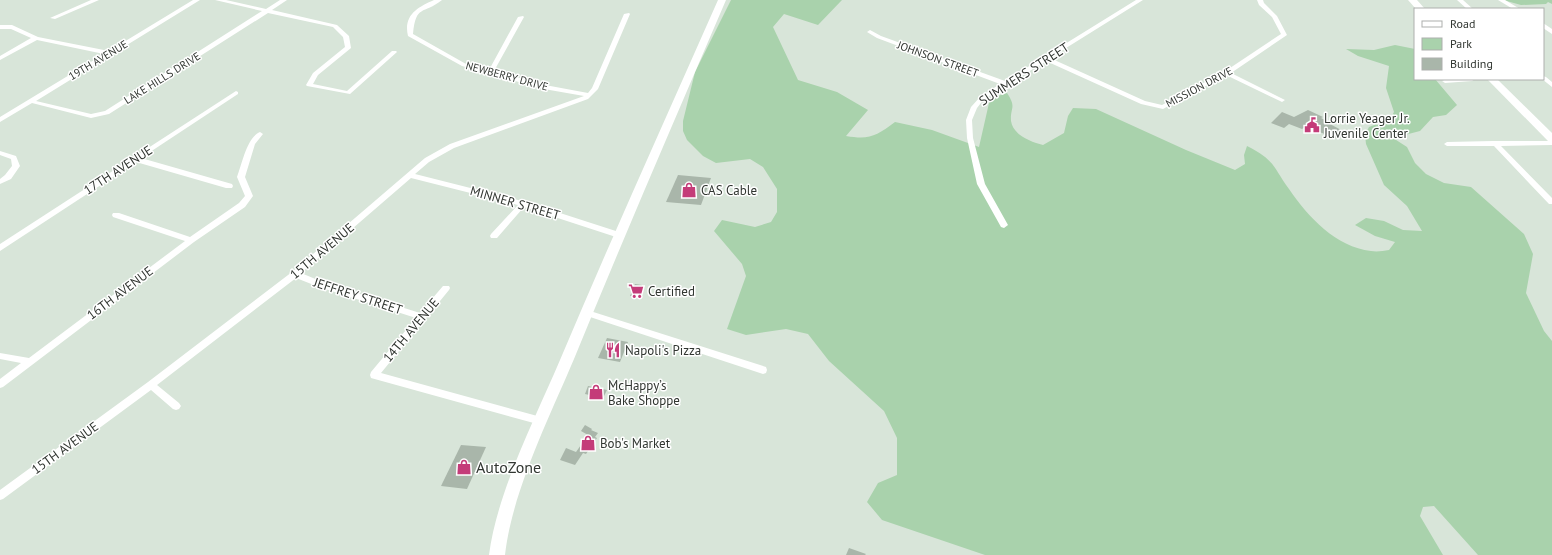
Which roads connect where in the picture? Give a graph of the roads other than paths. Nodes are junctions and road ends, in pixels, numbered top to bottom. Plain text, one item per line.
1 (96, 0) edge
2 (197, 0) edge
3 (218, 0) edge
4 (284, 0) edge
5 (439, 0) edge
6 (722, 0) edge
7 (1140, 0) edge
8 (1260, 0) edge
9 (1412, 0) edge
10 (1460, 0) edge
11 (1501, 0) edge
12 (1420, 8) edge
13 (1469, 8) edge
14 (1515, 8) edge
15 (267, 12) junction
16 (627, 14) dead end
17 (522, 17) dead end
18 (53, 18) dead end
19 (1544, 26) edge
20 (0, 27) edge
21 (870, 32) dead end
22 (1552, 32) edge
23 (36, 38) junction
24 (394, 52) dead end
25 (109, 54) junction
26 (0, 58) edge
27 (1047, 59) junction
28 (491, 72) junction
29 (1226, 73) junction
30 (1546, 77) edge
31 (1459, 80) edge
32 (1493, 80) edge
33 (1446, 81) dead end
34 (1006, 84) junction
35 (1552, 85) edge
36 (236, 93) dead end
37 (589, 94) junction
38 (1282, 100) dead end
39 (30, 101) junction
40 (0, 120) edge
41 (260, 134) dead end
42 (1552, 138) edge
43 (1552, 142) edge
44 (1495, 143) junction
45 (1447, 144) dead end
46 (0, 153) edge
47 (135, 159) junction
48 (410, 175) junction
49 (0, 182) edge
50 (229, 186) dead end
51 (1552, 202) edge
52 (523, 204) junction
53 (116, 215) dead end
54 (1004, 225) dead end
55 (619, 235) junction
56 (494, 236) dead end
57 (191, 240) junction
58 (0, 248) edge
59 (295, 274) junction
60 (446, 288) dead end
61 (587, 313) junction
62 (422, 317) junction
63 (0, 356) edge
64 (28, 361) junction
65 (763, 370) dead end
66 (0, 384) edge
67 (151, 384) junction
68 (176, 406) dead end
69 (541, 421) junction
70 (0, 496) edge
71 (497, 555) edge

1 - 18 street
2 - 25 street, 19TH AVENUE
3 - 15 street
4 - 15 street, LAKE HILLS DRIVE
5 - 28 street, NEWBERRY DRIVE
6 - 55 main road
7 - 27 street, SUMMERS STREET
8 - 29 street, MISSION DRIVE
9 - 12 main road
10 - 13 street
11 - 14 street
15 - 24 street
15 - 39 street, LAKE HILLS DRIVE
16 - 37 street, 15TH AVENUE
17 - 28 street
19 - 22 street
20 - 23 street
21 - 34 street, JOHNSON STREET
23 - 25 street
23 - 26 street
25 - 39 street, 19TH AVENUE
27 - 29 street, MISSION DRIVE
27 - 34 street, SUMMERS STREET
28 - 37 street, NEWBERRY DRIVE
29 - 38 street
30 - 35 street
31 - 33 street
32 - 42 main road
34 - 54 street, SUMMERS STREET
36 - 47 street, 17TH AVENUE
37 - 48 street, 15TH AVENUE
39 - 40 street, 19TH AVENUE
41 - 57 street, 16TH AVENUE
43 - 44 street
44 - 45 street
44 - 51 street
46 - 49 street
47 - 50 street
47 - 58 street, 17TH AVENUE
48 - 52 street, MINNER STREET
48 - 59 street, 15TH AVENUE
52 - 55 street, MINNER STREET
52 - 56 street
53 - 57 street
55 - 61 main road
57 - 64 street, 16TH AVENUE
59 - 62 street, JEFFREY STREET
59 - 67 street, 15TH AVENUE
60 - 62 street, 14TH AVENUE
61 - 65 street
61 - 69 main road
62 - 69 street, 14TH AVENUE
63 - 64 street
64 - 66 street, 16TH AVENUE
67 - 68 street
67 - 70 street, 15TH AVENUE
69 - 71 main road

